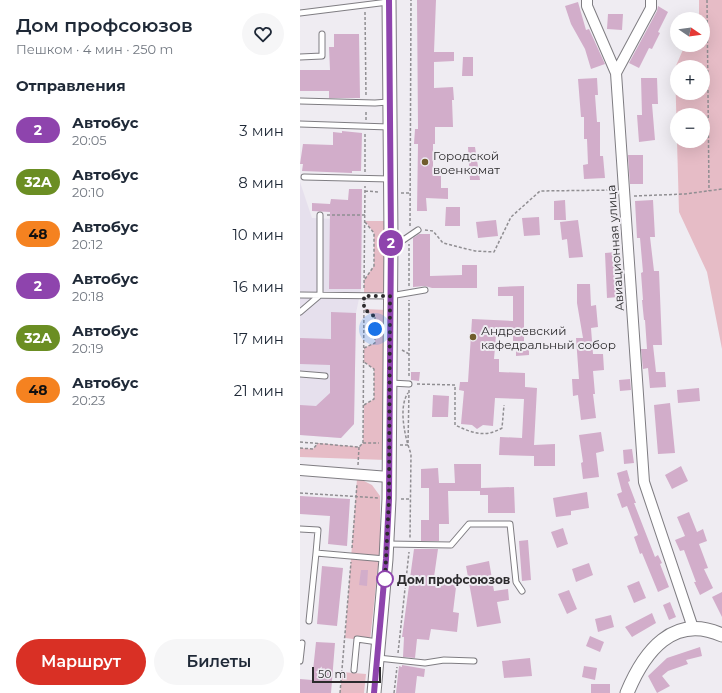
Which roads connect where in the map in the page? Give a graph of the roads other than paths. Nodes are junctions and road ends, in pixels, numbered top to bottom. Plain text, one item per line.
1 (587, 0) edge
2 (651, 0) edge
3 (390, 1) edge
4 (300, 13) edge
5 (322, 34) dead end
6 (300, 57) edge
7 (616, 73) junction
8 (300, 101) edge
9 (390, 102) junction
10 (300, 124) edge
11 (390, 127) junction
12 (304, 177) dead end
13 (390, 179) junction
14 (320, 215) road end
15 (418, 230) road end
16 (391, 249) junction
17 (425, 290) dead end
18 (300, 295) edge
19 (320, 296) junction
20 (390, 296) junction
21 (300, 312) edge
22 (300, 374) edge
23 (325, 376) dead end
24 (390, 383) junction
25 (409, 384) road end
26 (300, 470) edge
27 (389, 477) junction
28 (300, 529) edge
29 (387, 544) junction
30 (316, 553) junction
31 (386, 559) junction
32 (522, 591) dead end
33 (309, 622) dead end
34 (693, 628) junction
35 (722, 635) edge
36 (379, 642) junction
37 (302, 643) dead end
38 (378, 658) junction
39 (300, 661) edge
40 (474, 661) dead end
41 (354, 670) dead end
42 (374, 693) edge
43 (627, 693) edge

1 - 7 street, Авиационная улица
2 - 7 street
3 - 4 lane
3 - 9 street
5 - 6 lane
7 - 34 street, Авиационная улица
8 - 9 lane
9 - 11 street
10 - 11 lane
11 - 13 street
12 - 13 lane
13 - 16 street
14 - 19 lane
15 - 16 lane
16 - 20 street
17 - 20 lane
18 - 19 lane
19 - 20 lane
19 - 21 lane
20 - 24 street
22 - 23 lane
24 - 25 lane
24 - 27 street
26 - 27 street
27 - 29 street
28 - 30 lane
29 - 31 street
29 - 32 lane
30 - 31 lane
30 - 33 lane
31 - 36 street
34 - 35 street
34 - 43 street
36 - 38 street
36 - 41 lane
37 - 39 lane
38 - 40 lane
38 - 42 street

